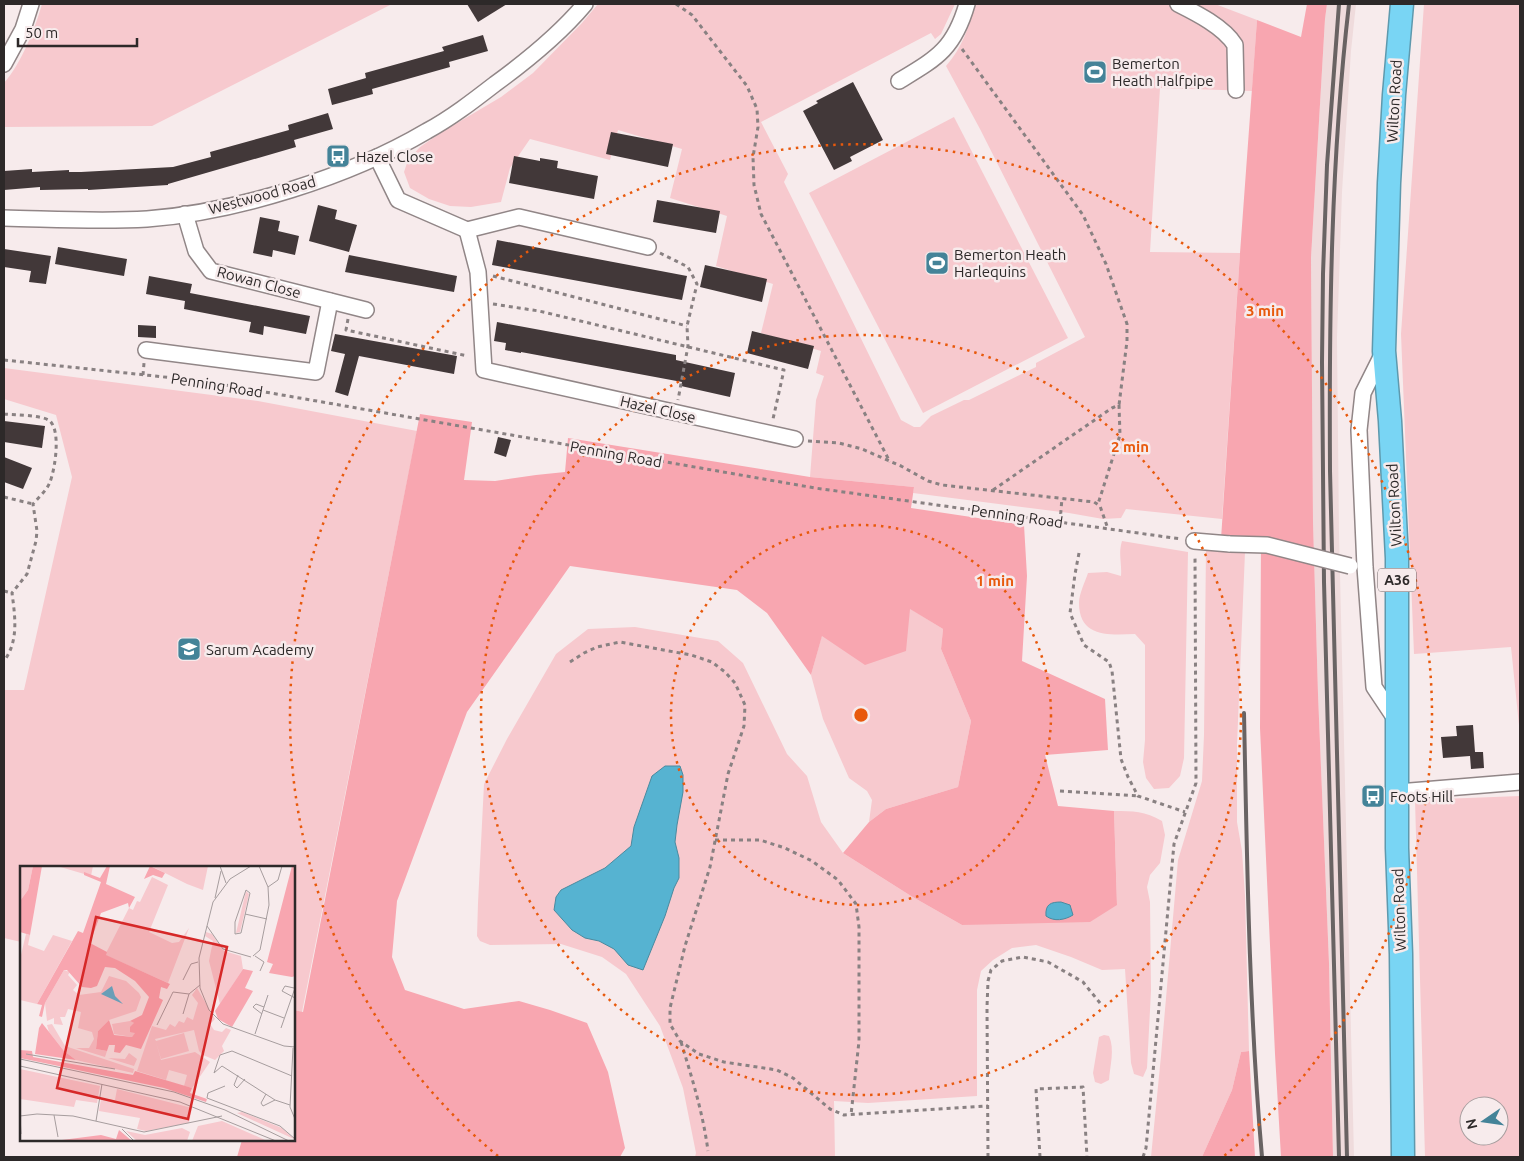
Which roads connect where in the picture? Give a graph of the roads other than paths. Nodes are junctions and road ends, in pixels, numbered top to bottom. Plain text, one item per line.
1 (31, 4) edge
2 (585, 4) edge
3 (967, 4) edge
4 (1178, 4) edge
5 (1402, 4) edge
6 (4, 64) edge
7 (899, 81) dead end
8 (1236, 90) dead end
9 (377, 157) junction
10 (185, 214) junction
11 (4, 218) edge
12 (467, 230) junction
13 (648, 247) road end
14 (330, 300) junction
15 (366, 310) dead end
16 (146, 350) dead end
17 (1384, 352) junction
18 (795, 439) road end
19 (1194, 541) road end
20 (1365, 567) junction
21 (1397, 722) junction
22 (1520, 782) edge
23 (1398, 792) junction
24 (1403, 1157) edge

1 - 6 street
2 - 9 street, Westwood Road
3 - 7 street
4 - 8 street
5 - 17 highway, Wilton Road / A36
9 - 10 street, Westwood Road
9 - 12 street
10 - 11 street, Westwood Road
10 - 14 street, Rowan Close
12 - 13 street
12 - 18 street, Hazel Close
14 - 15 street, Rowan Close
14 - 16 street
17 - 20 street
17 - 21 highway, Wilton Road / A36
19 - 20 street, bridge
20 - 21 street
21 - 23 highway, Wilton Road / A36
22 - 23 street
23 - 24 highway, Wilton Road / A36

